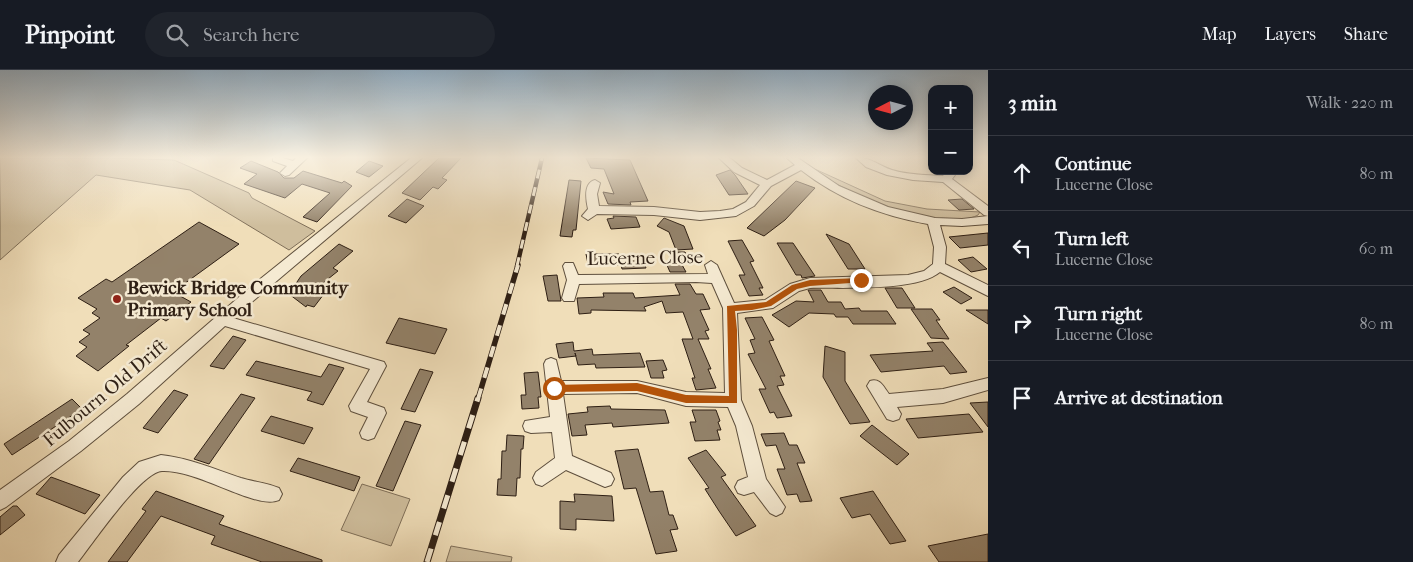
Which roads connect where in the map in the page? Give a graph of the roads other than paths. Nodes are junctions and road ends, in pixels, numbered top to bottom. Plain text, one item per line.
1 (389, 181) edge
2 (761, 181) edge
3 (773, 181) edge
4 (826, 181) edge
5 (956, 181) edge
6 (595, 183) dead end
7 (767, 184) junction
8 (988, 212) edge
9 (988, 220) edge
10 (933, 221) junction
11 (711, 265) dead end
12 (569, 266) dead end
13 (938, 266) junction
14 (717, 279) junction
15 (573, 280) junction
16 (988, 291) edge
17 (568, 298) dead end
18 (730, 308) junction
19 (223, 320) junction
20 (551, 364) dead end
21 (988, 384) edge
22 (875, 386) dead end
23 (554, 388) junction
24 (733, 400) junction
25 (559, 424) junction
26 (532, 426) dead end
27 (368, 433) dead end
28 (564, 461) junction
29 (542, 478) dead end
30 (605, 479) dead end
31 (3, 494) edge
32 (274, 494) dead end
33 (776, 507) dead end
34 (66, 562) edge

1 - 19 street, Fulbourn Old Drift
2 - 7 street
3 - 7 street
4 - 10 street
5 - 8 street
6 - 7 street
9 - 10 street
10 - 13 street
11 - 14 street, Lucerne Close
12 - 15 street, Lucerne Close
13 - 16 street
13 - 18 street
14 - 15 street, Lucerne Close
14 - 18 street, Lucerne Close
15 - 17 street, Lucerne Close
18 - 24 street, Lucerne Close
19 - 27 street
19 - 31 street, Fulbourn Old Drift
20 - 23 street
21 - 22 street
23 - 24 street
23 - 25 street
24 - 33 street, Lucerne Close
25 - 26 street
25 - 28 street
28 - 29 street
28 - 30 street
32 - 34 street

